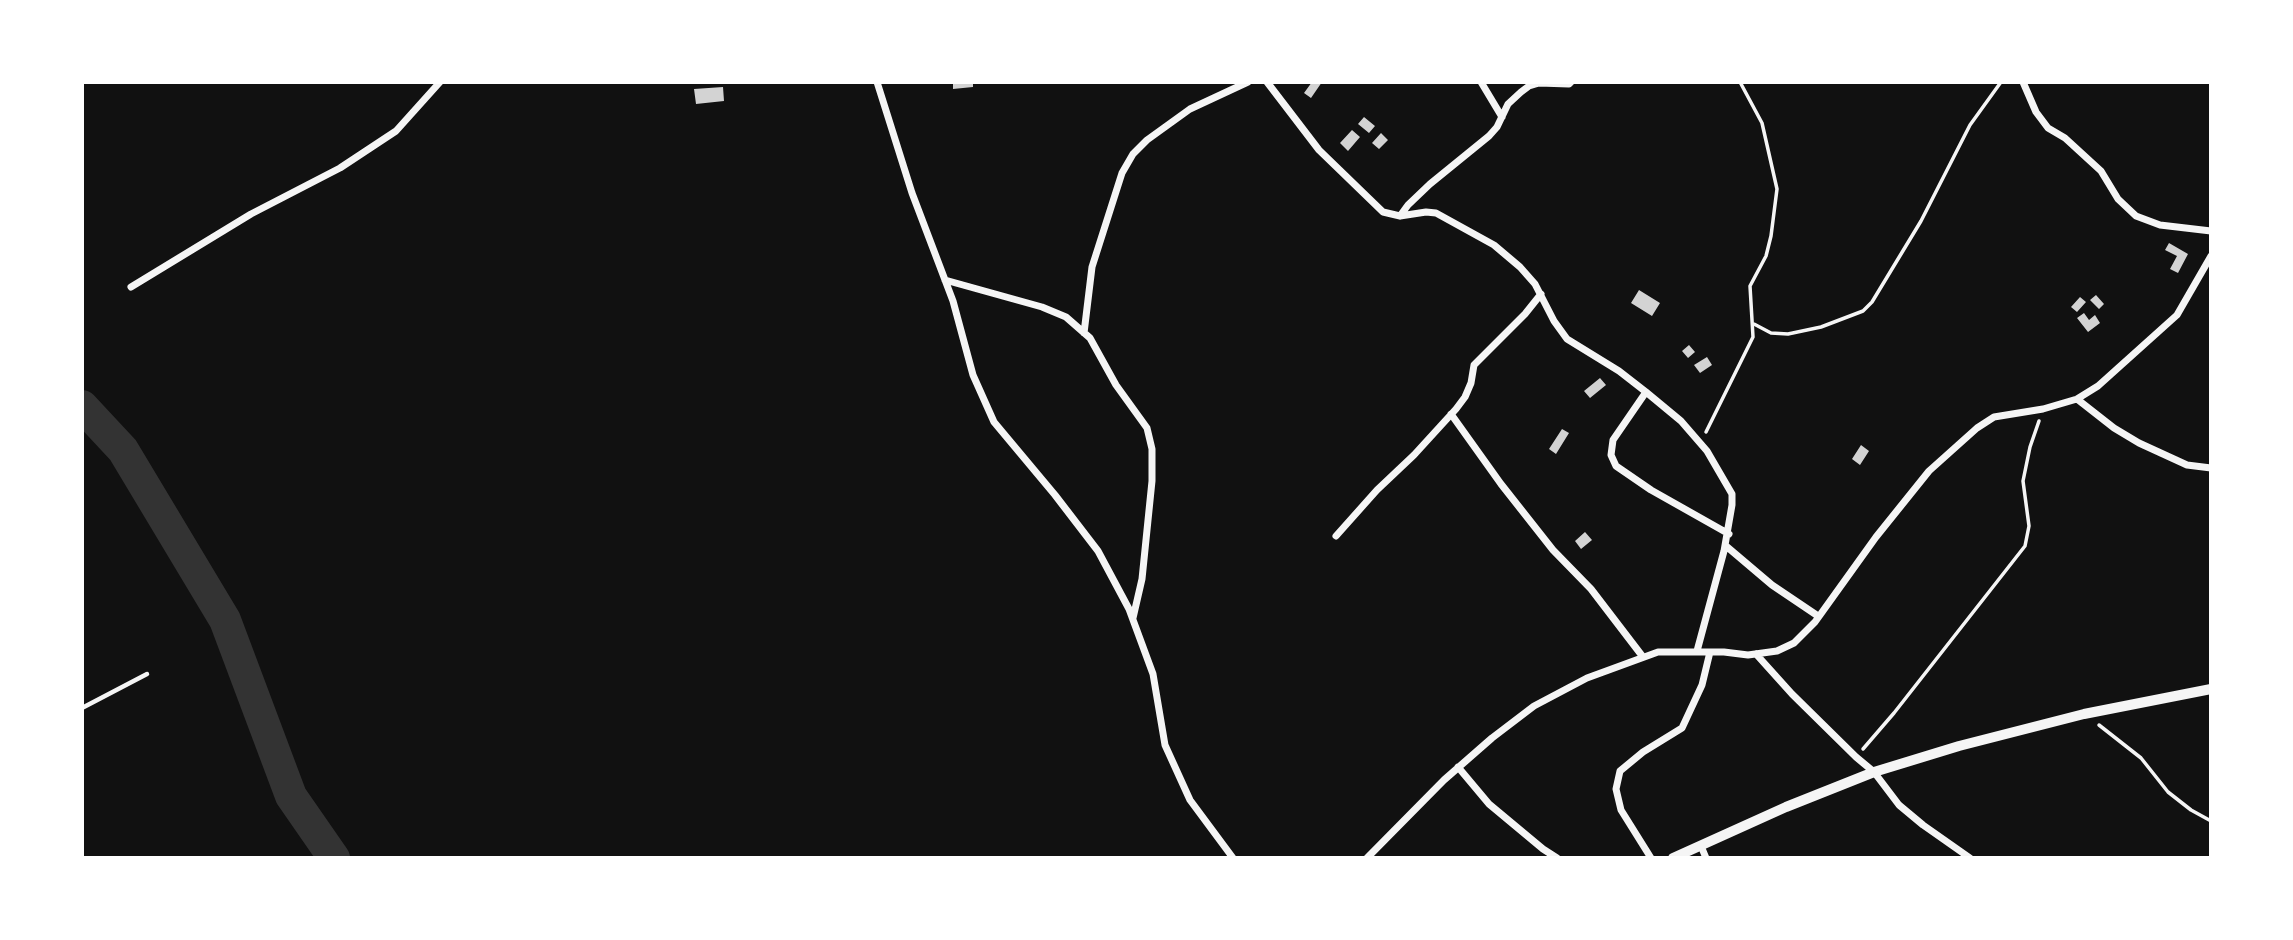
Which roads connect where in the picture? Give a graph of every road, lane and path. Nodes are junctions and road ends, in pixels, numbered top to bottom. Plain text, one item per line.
1 (440, 82) edge
2 (877, 82) edge
3 (1248, 82) edge
4 (1267, 82) edge
5 (1481, 82) edge
6 (1571, 82) edge
7 (1740, 82) edge
8 (2001, 82) edge
9 (2023, 82) edge
10 (1502, 117) junction
11 (1400, 216) junction
12 (2211, 231) edge
13 (2211, 256) edge
14 (945, 280) junction
15 (131, 287) dead end
16 (1541, 295) junction
17 (1753, 323) junction
18 (1084, 333) junction
19 (1646, 392) junction
20 (2077, 399) junction
21 (2043, 409) junction
22 (1451, 414) junction
23 (1701, 444) junction
24 (2211, 468) edge
25 (1728, 534) junction
26 (1336, 536) dead end
27 (1726, 546) junction
28 (1818, 616) junction
29 (1133, 618) junction
30 (1696, 651) junction
31 (1710, 652) junction
32 (1756, 654) junction
33 (1643, 657) junction
34 (146, 674) dead end
35 (2211, 689) edge
36 (82, 708) edge
37 (2084, 714) junction
38 (1856, 757) junction
39 (1458, 767) junction
40 (1874, 772) junction
41 (2211, 821) edge
42 (1701, 846) junction
43 (1233, 858) edge
44 (1367, 858) edge
45 (1557, 858) edge
46 (1651, 858) edge
47 (1673, 858) edge
48 (1706, 858) edge
49 (1970, 858) edge

1 - 15 street
2 - 14 street
3 - 18 street
4 - 11 street
5 - 10 street
6 - 10 street
7 - 17 path
8 - 17 path
9 - 12 street
10 - 11 street
11 - 16 street
13 - 20 street
14 - 18 street
14 - 29 street
16 - 19 street
16 - 22 street
17 - 23 path
18 - 29 street
19 - 23 street
19 - 25 street
20 - 21 street
20 - 24 street
21 - 28 street
21 - 38 path
22 - 26 street
22 - 33 street
23 - 25 street
25 - 27 street
27 - 28 street
27 - 30 street
28 - 32 street
29 - 43 street
30 - 31 street
30 - 33 street
31 - 32 street
31 - 46 street
32 - 38 street
33 - 39 street
34 - 36 lane
35 - 37 street
37 - 40 street
37 - 41 path
38 - 40 street
39 - 44 street
39 - 45 street
40 - 42 street
40 - 49 street
42 - 47 street
42 - 48 street

